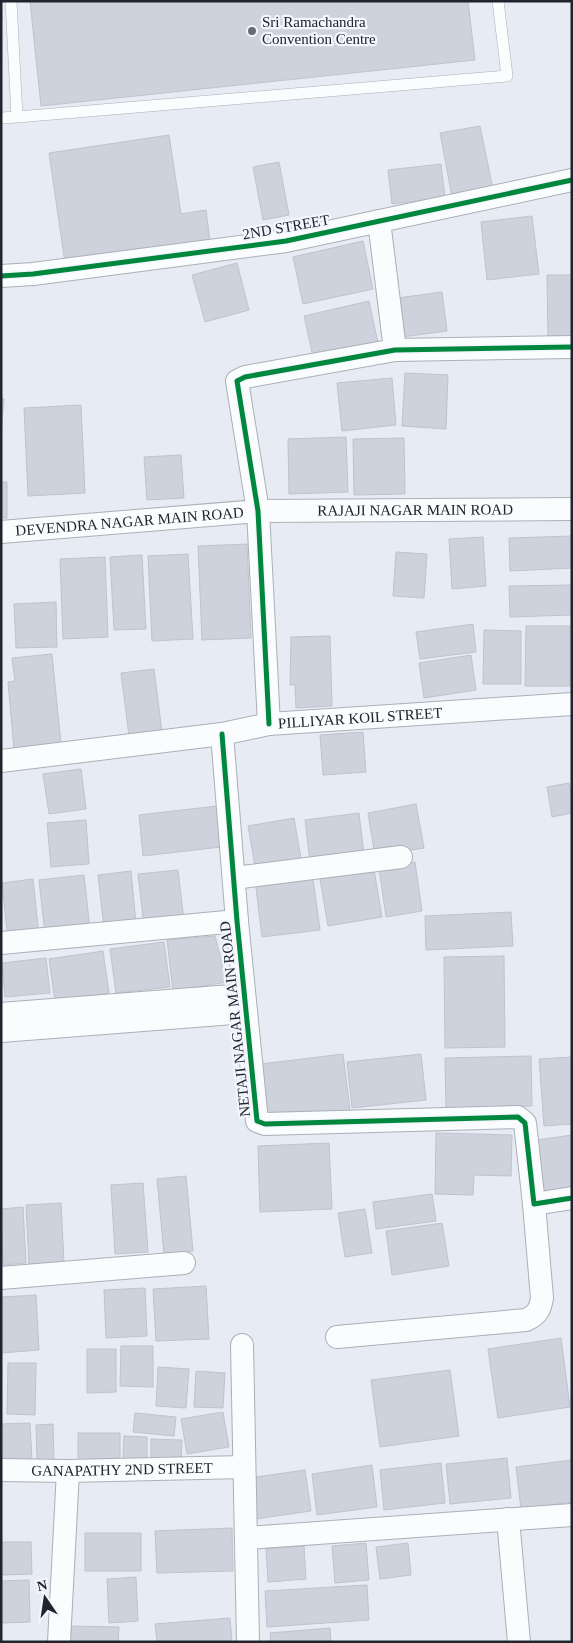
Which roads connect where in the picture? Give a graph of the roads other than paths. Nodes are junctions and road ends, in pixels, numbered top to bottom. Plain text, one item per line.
1 (11, 1) edge
2 (498, 1) edge
3 (17, 117) junction
4 (1, 118) edge
5 (572, 180) edge
6 (379, 221) junction
7 (1, 276) edge
8 (572, 347) edge
9 (395, 350) junction
10 (572, 509) edge
11 (258, 511) junction
12 (1, 532) edge
13 (572, 704) edge
14 (269, 724) junction
15 (222, 734) junction
16 (1, 761) edge
17 (401, 857) dead end
18 (234, 878) junction
19 (237, 921) junction
20 (1, 943) edge
21 (245, 1004) junction
22 (1, 1014) edge
23 (1, 1030) edge
24 (572, 1198) edge
25 (534, 1204) junction
26 (184, 1263) dead end
27 (1, 1278) edge
28 (337, 1337) dead end
29 (242, 1344) dead end
30 (244, 1467) junction
31 (1, 1470) edge
32 (68, 1472) junction
33 (572, 1515) edge
34 (508, 1519) junction
35 (247, 1538) junction
36 (59, 1642) edge
37 (248, 1642) edge
38 (519, 1642) edge

1 - 3 lane
2 - 3 lane
3 - 4 lane
5 - 6 street, 2ND STREET
6 - 7 street, 2ND STREET
6 - 9 street
8 - 9 street
9 - 11 street
10 - 11 street, RAJAJI NAGAR MAIN ROAD
11 - 12 street, DEVENDRA NAGAR MAIN ROAD
11 - 14 street
13 - 14 street, PILLIYAR KOIL STREET
14 - 15 street, PILLIYAR KOIL STREET
15 - 16 street, PILLIYAR KOIL STREET
15 - 18 street, NETAJI NAGAR MAIN ROAD
17 - 18 street
18 - 19 street, NETAJI NAGAR MAIN ROAD
19 - 20 street
19 - 21 street, NETAJI NAGAR MAIN ROAD
21 - 22 street
21 - 23 street
21 - 25 street, NETAJI NAGAR MAIN ROAD
24 - 25 street
25 - 28 street
26 - 27 street
29 - 30 street
30 - 32 street, GANAPATHY 2ND STREET
30 - 35 street
31 - 32 street, GANAPATHY 2ND STREET
32 - 36 street
33 - 34 street
34 - 35 street
34 - 38 street
35 - 37 street

